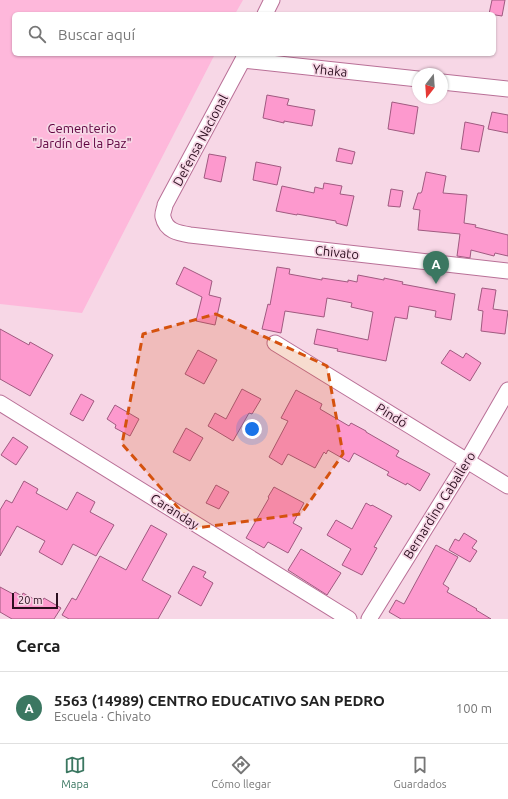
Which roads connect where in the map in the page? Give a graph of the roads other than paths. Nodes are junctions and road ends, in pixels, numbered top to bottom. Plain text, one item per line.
1 (272, 0) edge
2 (266, 12) edge
3 (244, 57) edge
4 (412, 78) edge
5 (448, 83) edge
6 (508, 89) edge
7 (167, 227) joint
8 (508, 271) edge
9 (275, 343) dead end
10 (508, 390) edge
11 (0, 403) edge
12 (467, 461) junction
13 (508, 486) edge
14 (349, 619) edge
15 (369, 619) edge

1 - 2 street
3 - 4 street, Yhaka
3 - 7 street, Defensa Nacional
5 - 6 street
7 - 8 street, Chivato
9 - 12 street, Pindó
10 - 12 street, Bernardino Caballero
11 - 14 street, Caranday
12 - 13 street, Pindó
12 - 15 street, Bernardino Caballero

